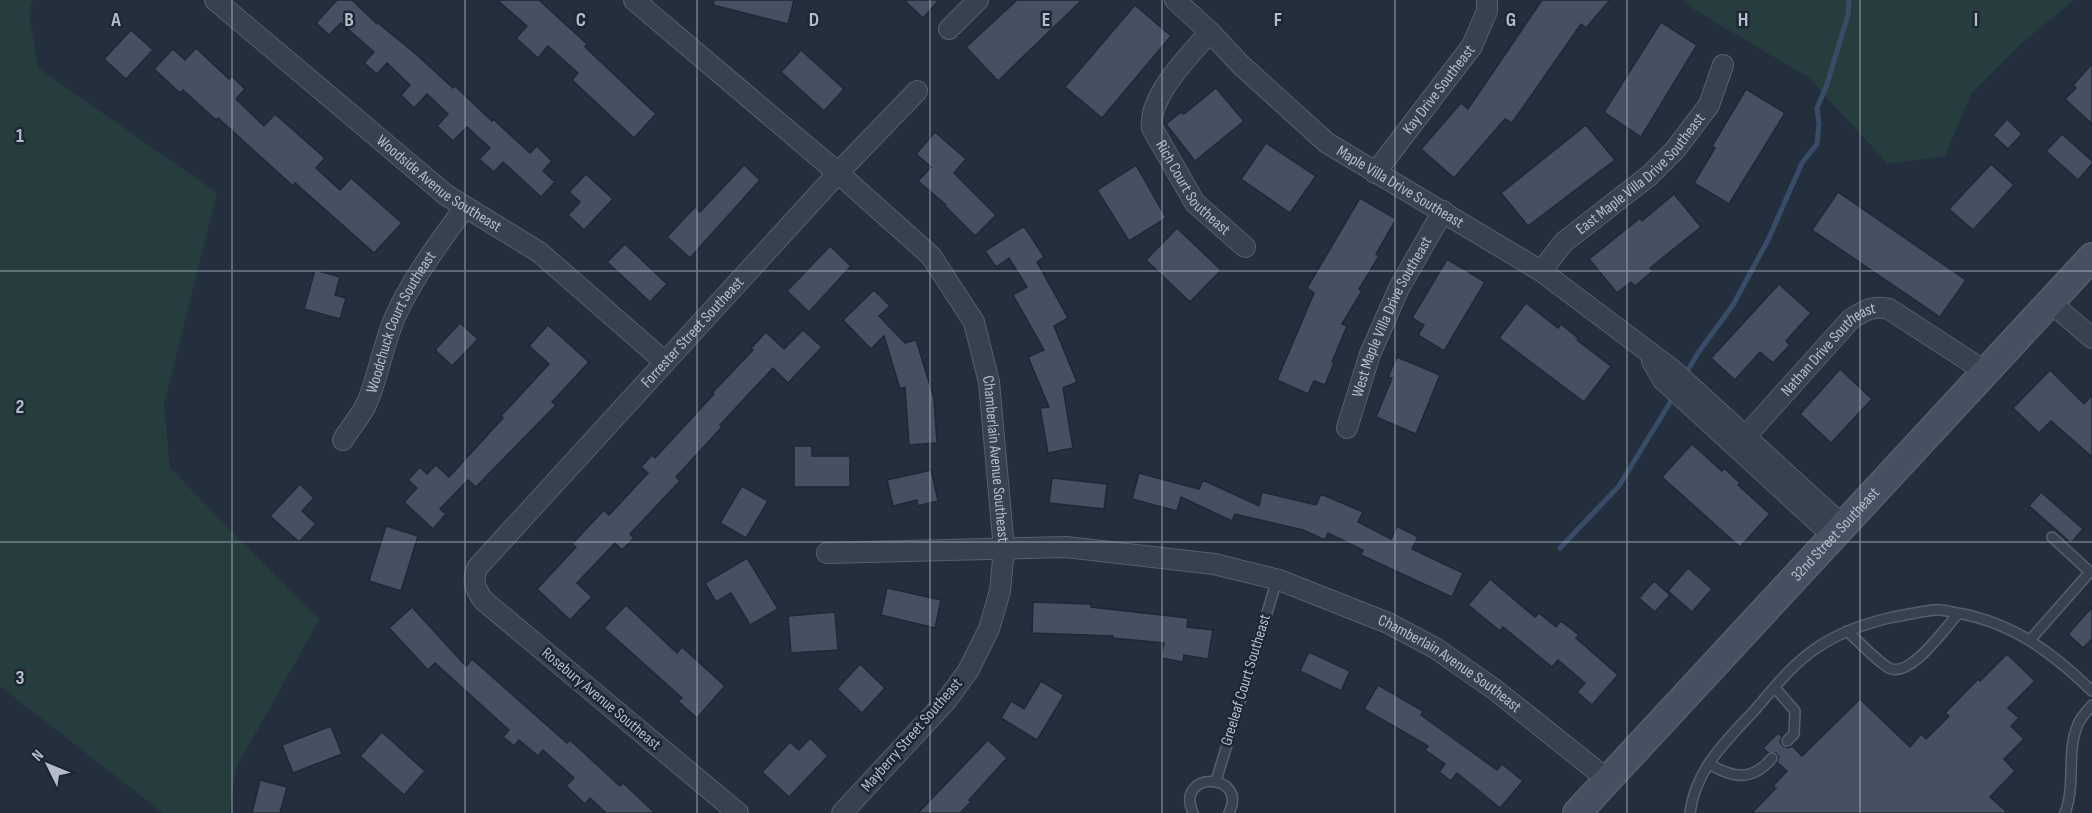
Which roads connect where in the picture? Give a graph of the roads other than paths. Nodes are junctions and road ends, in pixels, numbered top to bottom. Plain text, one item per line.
1 (215, 0) edge
2 (634, 0) edge
3 (978, 0) edge
4 (1174, 0) edge
5 (1487, 0) edge
6 (949, 29) dead end
7 (1210, 32) junction
8 (1722, 65) dead end
9 (916, 91) dead end
10 (838, 173) junction
11 (1375, 173) junction
12 (465, 207) junction
13 (1443, 211) junction
14 (1245, 247) dead end
15 (2092, 257) edge
16 (1541, 271) junction
17 (2050, 302) junction
18 (2092, 338) edge
19 (1644, 349) junction
20 (665, 362) junction
21 (1986, 372) junction
22 (1347, 428) dead end
23 (1745, 436) junction
24 (343, 440) dead end
25 (1838, 531) junction
26 (2052, 537) dead end
27 (1004, 549) junction
28 (828, 553) dead end
29 (473, 579) joint
30 (1276, 580) junction
31 (1958, 614) junction
32 (1847, 631) junction
33 (2030, 640) junction
34 (1774, 688) junction
35 (2092, 691) edge
36 (2092, 705) edge
37 (1787, 741) dead end
38 (1772, 758) dead end
39 (1709, 764) junction
40 (1608, 780) junction
41 (1216, 781) junction
42 (738, 813) edge
43 (842, 813) edge
44 (1193, 813) edge
45 (1229, 813) edge
46 (1577, 813) edge
47 (1690, 813) edge
48 (2065, 813) edge

1 - 12 street, Woodside Avenue Southeast
2 - 10 street, Chamberlain Avenue Southeast
3 - 6 street
4 - 7 street, Maple Villa Drive Southeast
5 - 11 street, Kay Drive Southeast
7 - 11 street, Maple Villa Drive Southeast
7 - 14 street, Rich Court Southeast
8 - 16 street, East Maple Villa Drive Southeast
9 - 10 street, Forrester Street Southeast
10 - 20 street, Forrester Street Southeast
10 - 27 street, Chamberlain Avenue Southeast
11 - 13 street, Maple Villa Drive Southeast
12 - 20 street, Woodside Avenue Southeast
12 - 24 street, Woodchuck Court Southeast
13 - 16 street, Maple Villa Drive Southeast
13 - 22 street, West Maple Villa Drive Southeast
15 - 17 street, 32nd Street Southeast
16 - 19 street, Maple Villa Drive Southeast
17 - 18 street
17 - 21 street, 32nd Street Southeast
19 - 23 street, Maple Villa Drive Southeast
19 - 25 street, Maple Villa Drive Southeast
20 - 29 street, Forrester Street Southeast
21 - 23 street, Nathan Drive Southeast
21 - 25 street, 32nd Street Southeast
23 - 25 street, Maple Villa Drive Southeast
25 - 40 street, 32nd Street Southeast
26 - 33 lane
27 - 28 street
27 - 30 street, Chamberlain Avenue Southeast
27 - 43 street, Mayberry Street Southeast
29 - 42 street, Rosebury Avenue Southeast
30 - 40 street, Chamberlain Avenue Southeast
30 - 41 lane, Greeleaf Court Southeast
31 - 32 lane
31 - 32 lane
31 - 33 lane
32 - 34 lane
33 - 35 lane
34 - 37 lane
34 - 39 lane
36 - 48 lane
38 - 39 lane
39 - 47 lane
40 - 46 street, 32nd Street Southeast
41 - 44 lane
41 - 45 lane

